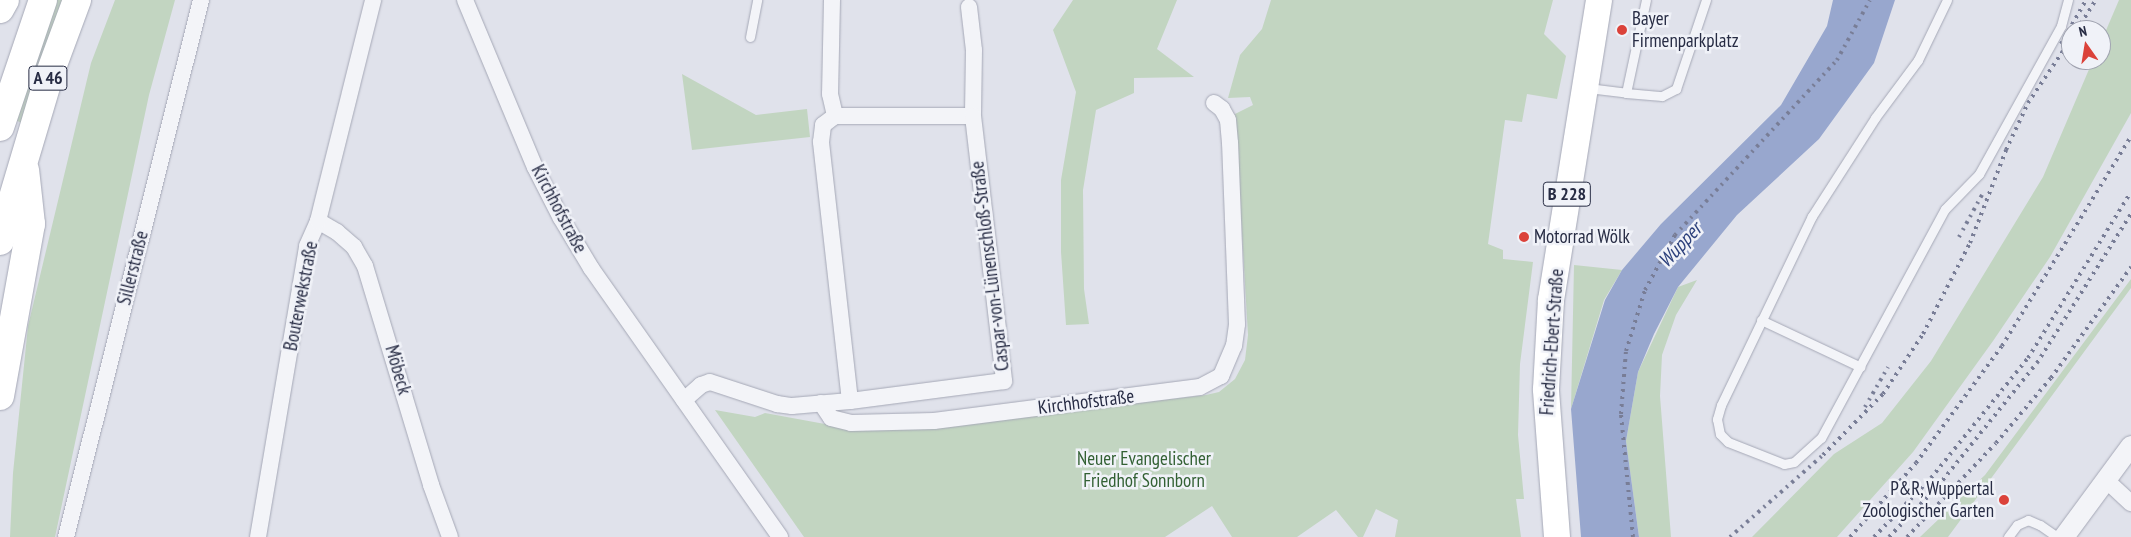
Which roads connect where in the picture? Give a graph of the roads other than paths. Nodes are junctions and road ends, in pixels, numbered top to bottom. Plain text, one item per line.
1 (5, 0) edge
2 (43, 0) edge
3 (77, 0) edge
4 (201, 0) edge
5 (374, 0) edge
6 (465, 0) edge
7 (756, 0) edge
8 (832, 0) edge
9 (1599, 0) edge
10 (1646, 0) edge
11 (1706, 0) edge
12 (1947, 0) edge
13 (2068, 0) edge
14 (969, 7) dead end
15 (0, 9) edge
16 (750, 37) dead end
17 (1583, 87) junction
18 (1626, 93) junction
19 (1214, 103) dead end
20 (835, 116) junction
21 (973, 116) junction
22 (0, 127) edge
23 (23, 158) junction
24 (318, 221) junction
25 (0, 242) edge
26 (1760, 320) junction
27 (1860, 367) junction
28 (0, 396) edge
29 (684, 400) junction
30 (850, 401) junction
31 (821, 403) junction
32 (2131, 446) edge
33 (2106, 480) junction
34 (2131, 503) edge
35 (66, 537) edge
36 (258, 537) edge
37 (450, 537) edge
38 (780, 537) edge
39 (1557, 537) edge
40 (2008, 537) edge
41 (2057, 537) edge
42 (2064, 537) edge

1 - 15 highway
2 - 22 highway, A 46
3 - 23 highway, A 46
4 - 35 street, Sillerstraße
5 - 24 street, Bouterwekstraße
6 - 29 street, Kirchhofstraße
7 - 16 lane
8 - 20 street
9 - 17 main road, Friedrich-Ebert-Straße / B 228
10 - 18 lane
11 - 18 lane
12 - 26 lane
13 - 27 lane
14 - 21 street, Caspar-von-Lünenschloß-Straße
17 - 18 lane
17 - 39 main road, Friedrich-Ebert-Straße / B 228
19 - 31 street, Kirchhofstraße
20 - 21 street
20 - 30 street
21 - 30 street, Caspar-von-Lünenschloß-Straße
23 - 25 highway, A 46
23 - 28 highway
24 - 36 street, Bouterwekstraße
24 - 37 street, Möbeck
26 - 27 lane
26 - 27 lane
29 - 31 street
29 - 38 street, Kirchhofstraße
30 - 31 street, Caspar-von-Lünenschloß-Straße
32 - 33 street
33 - 34 street
33 - 42 street
40 - 41 lane

